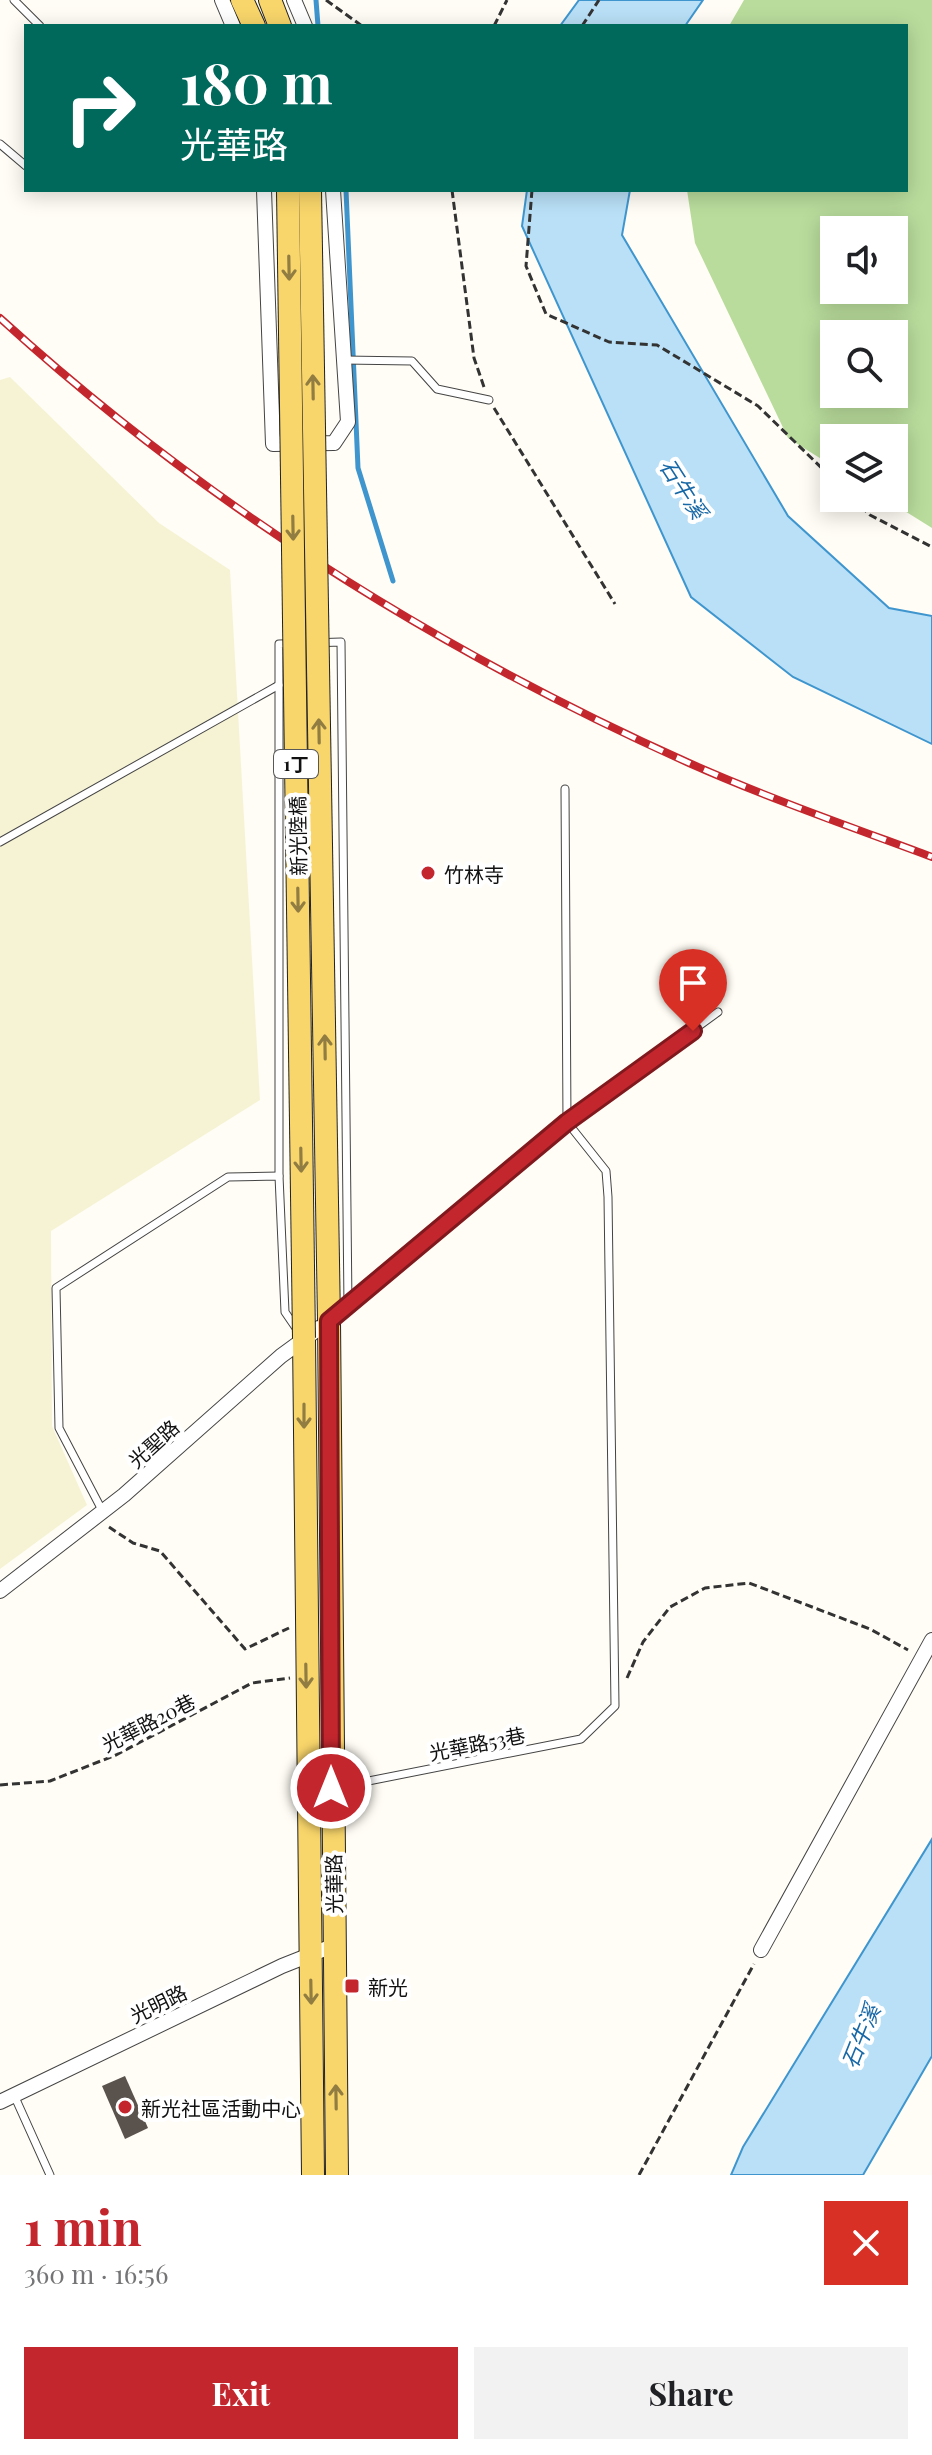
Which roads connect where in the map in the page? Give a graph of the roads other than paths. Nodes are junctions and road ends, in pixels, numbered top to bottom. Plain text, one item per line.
1 (14, 0) edge
2 (222, 0) edge
3 (242, 0) edge
4 (270, 0) edge
5 (294, 0) edge
6 (38, 24) edge
7 (232, 24) edge
8 (253, 24) edge
9 (279, 24) edge
10 (304, 24) edge
11 (0, 144) edge
12 (24, 164) edge
13 (264, 192) edge
14 (288, 192) edge
15 (310, 192) edge
16 (333, 192) edge
17 (344, 360) junction
18 (489, 400) road end
19 (279, 685) junction
20 (565, 789) dead end
21 (0, 842) edge
22 (718, 1012) dead end
23 (567, 1122) junction
24 (279, 1176) junction
25 (348, 1306) junction
26 (329, 1321) junction
27 (304, 1338) junction
28 (99, 1515) junction
29 (0, 1591) edge
30 (932, 1640) edge
31 (332, 1727) junction
32 (308, 1728) junction
33 (331, 1788) junction
34 (335, 1945) junction
35 (761, 1950) road end
36 (310, 1954) junction
37 (7, 2099) edge
38 (50, 2175) edge
39 (313, 2175) edge
40 (337, 2175) edge

1 - 6 lane
2 - 7 street
3 - 8 main road
4 - 9 main road
5 - 10 street
11 - 12 lane
13 - 17 street
14 -> 27 main road, 新光陸橋 / 1丁, bridge
26 -> 15 main road, 新光陸橋 / 1丁, bridge
16 - 17 street
17 - 18 lane
19 - 21 lane
19 - 24 lane
19 - 25 lane
20 - 23 lane
22 - 23 lane
23 - 25 lane
23 - 33 lane, 光華路53巷
24 - 27 lane
24 - 28 lane
25 - 26 lane
26 - 27 street, 光聖路
26 - 31 main road, 光華路 / 1丁
27 - 28 street, 光聖路
27 -> 32 main road, 光華路 / 1丁
28 - 29 street, 光聖路
30 - 35 street
31 - 32 main road
31 - 33 main road, 光華路 / 1丁
32 - 36 main road, 光華路 / 1丁
33 - 34 main road, 光華路 / 1丁
34 - 36 street, 光明路
40 -> 34 main road, 光華路 / 1丁
36 - 37 street, 光明路
36 -> 39 main road, 光華路 / 1丁
37 - 38 lane

